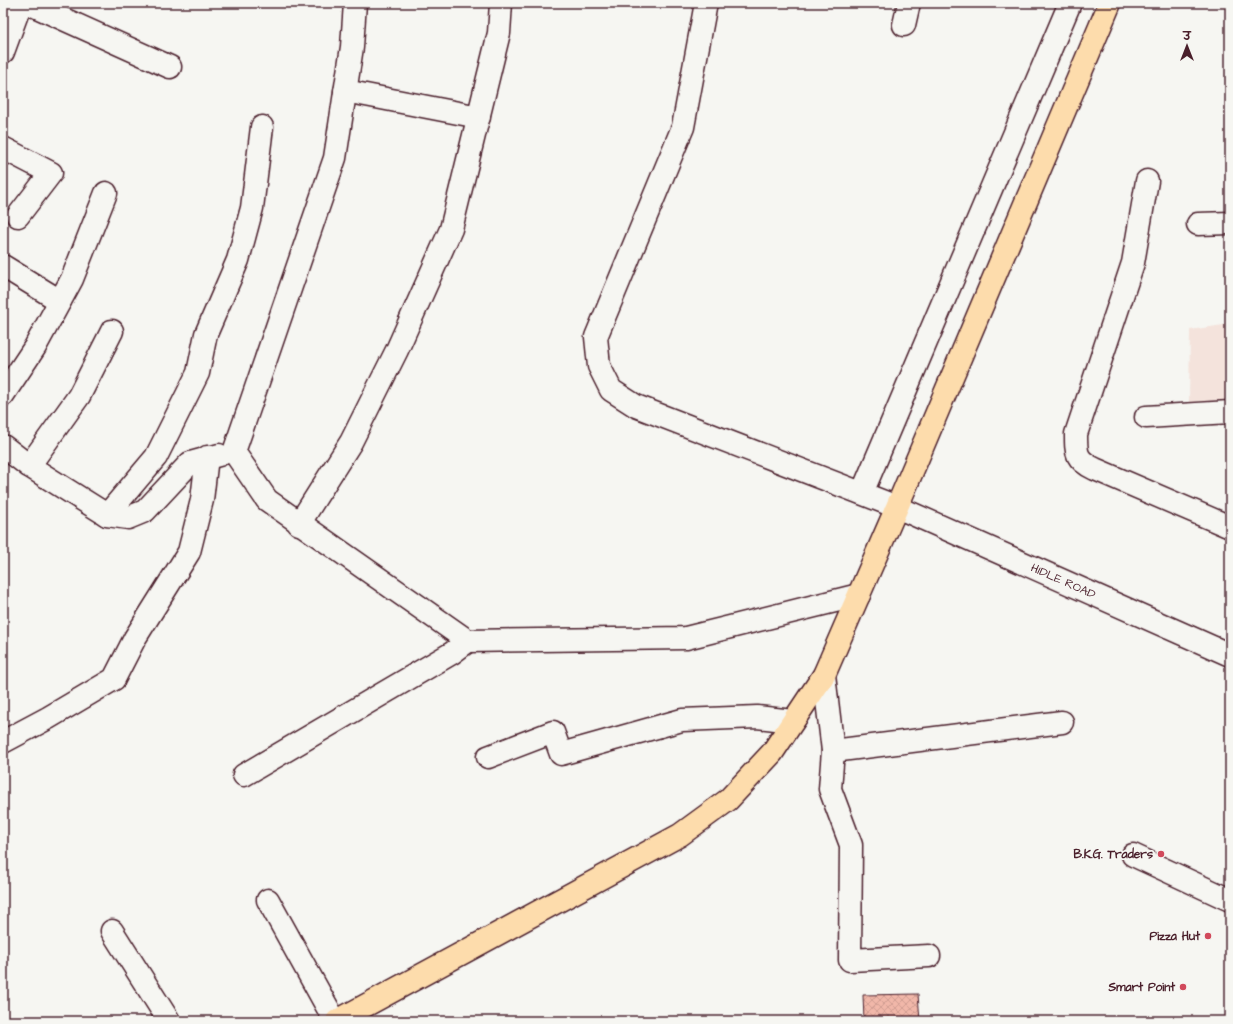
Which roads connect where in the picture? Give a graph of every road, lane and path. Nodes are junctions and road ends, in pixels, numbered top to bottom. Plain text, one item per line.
1 (21, 3) edge
2 (28, 3) edge
3 (355, 3) edge
4 (501, 3) edge
5 (706, 3) edge
6 (909, 3) edge
7 (1070, 3) edge
8 (1110, 3) edge
9 (904, 25) dead end
10 (3, 52) edge
11 (170, 67) dead end
12 (345, 91) junction
13 (479, 116) junction
14 (262, 127) dead end
15 (3, 148) edge
16 (1147, 181) dead end
17 (106, 192) dead end
18 (18, 216) dead end
19 (1230, 223) edge
20 (1198, 224) dead end
21 (3, 266) edge
22 (60, 301) junction
23 (112, 331) dead end
24 (3, 395) edge
25 (1230, 412) edge
26 (1146, 417) dead end
27 (3, 446) edge
28 (234, 452) junction
29 (207, 457) junction
30 (29, 466) junction
31 (862, 493) junction
32 (897, 507) junction
33 (108, 515) junction
34 (299, 524) junction
35 (1230, 527) edge
36 (859, 595) junction
37 (468, 641) junction
38 (1230, 655) edge
39 (824, 675) junction
40 (794, 721) junction
41 (1062, 722) dead end
42 (3, 742) edge
43 (833, 751) junction
44 (488, 757) dead end
45 (244, 775) dead end
46 (1133, 855) dead end
47 (268, 900) dead end
48 (1230, 900) edge
49 (112, 931) dead end
50 (929, 956) dead end
51 (168, 1021) edge
52 (336, 1021) edge

1 - 10 street
2 - 11 street
3 - 12 street
4 - 13 street
5 - 31 street, HIDLE ROAD
6 - 9 street
7 - 31 street
8 - 32 main road
12 - 13 street
12 - 28 street
13 - 34 street
14 - 33 street
15 - 18 street
16 - 35 street
17 - 22 street
19 - 20 street
21 - 22 street
22 - 24 street
23 - 30 street
25 - 26 street
27 - 30 street
28 - 29 street
28 - 34 street
29 - 33 street
29 - 42 street
30 - 33 street
31 - 32 street, HIDLE ROAD
32 - 36 main road
32 - 38 street, HIDLE ROAD
34 - 37 street
36 - 37 street
36 - 39 main road
37 - 45 street
39 - 40 main road
39 - 43 street
40 - 44 street
40 - 52 main road
41 - 43 street
43 - 50 street
46 - 48 street
47 - 52 street
49 - 51 street

